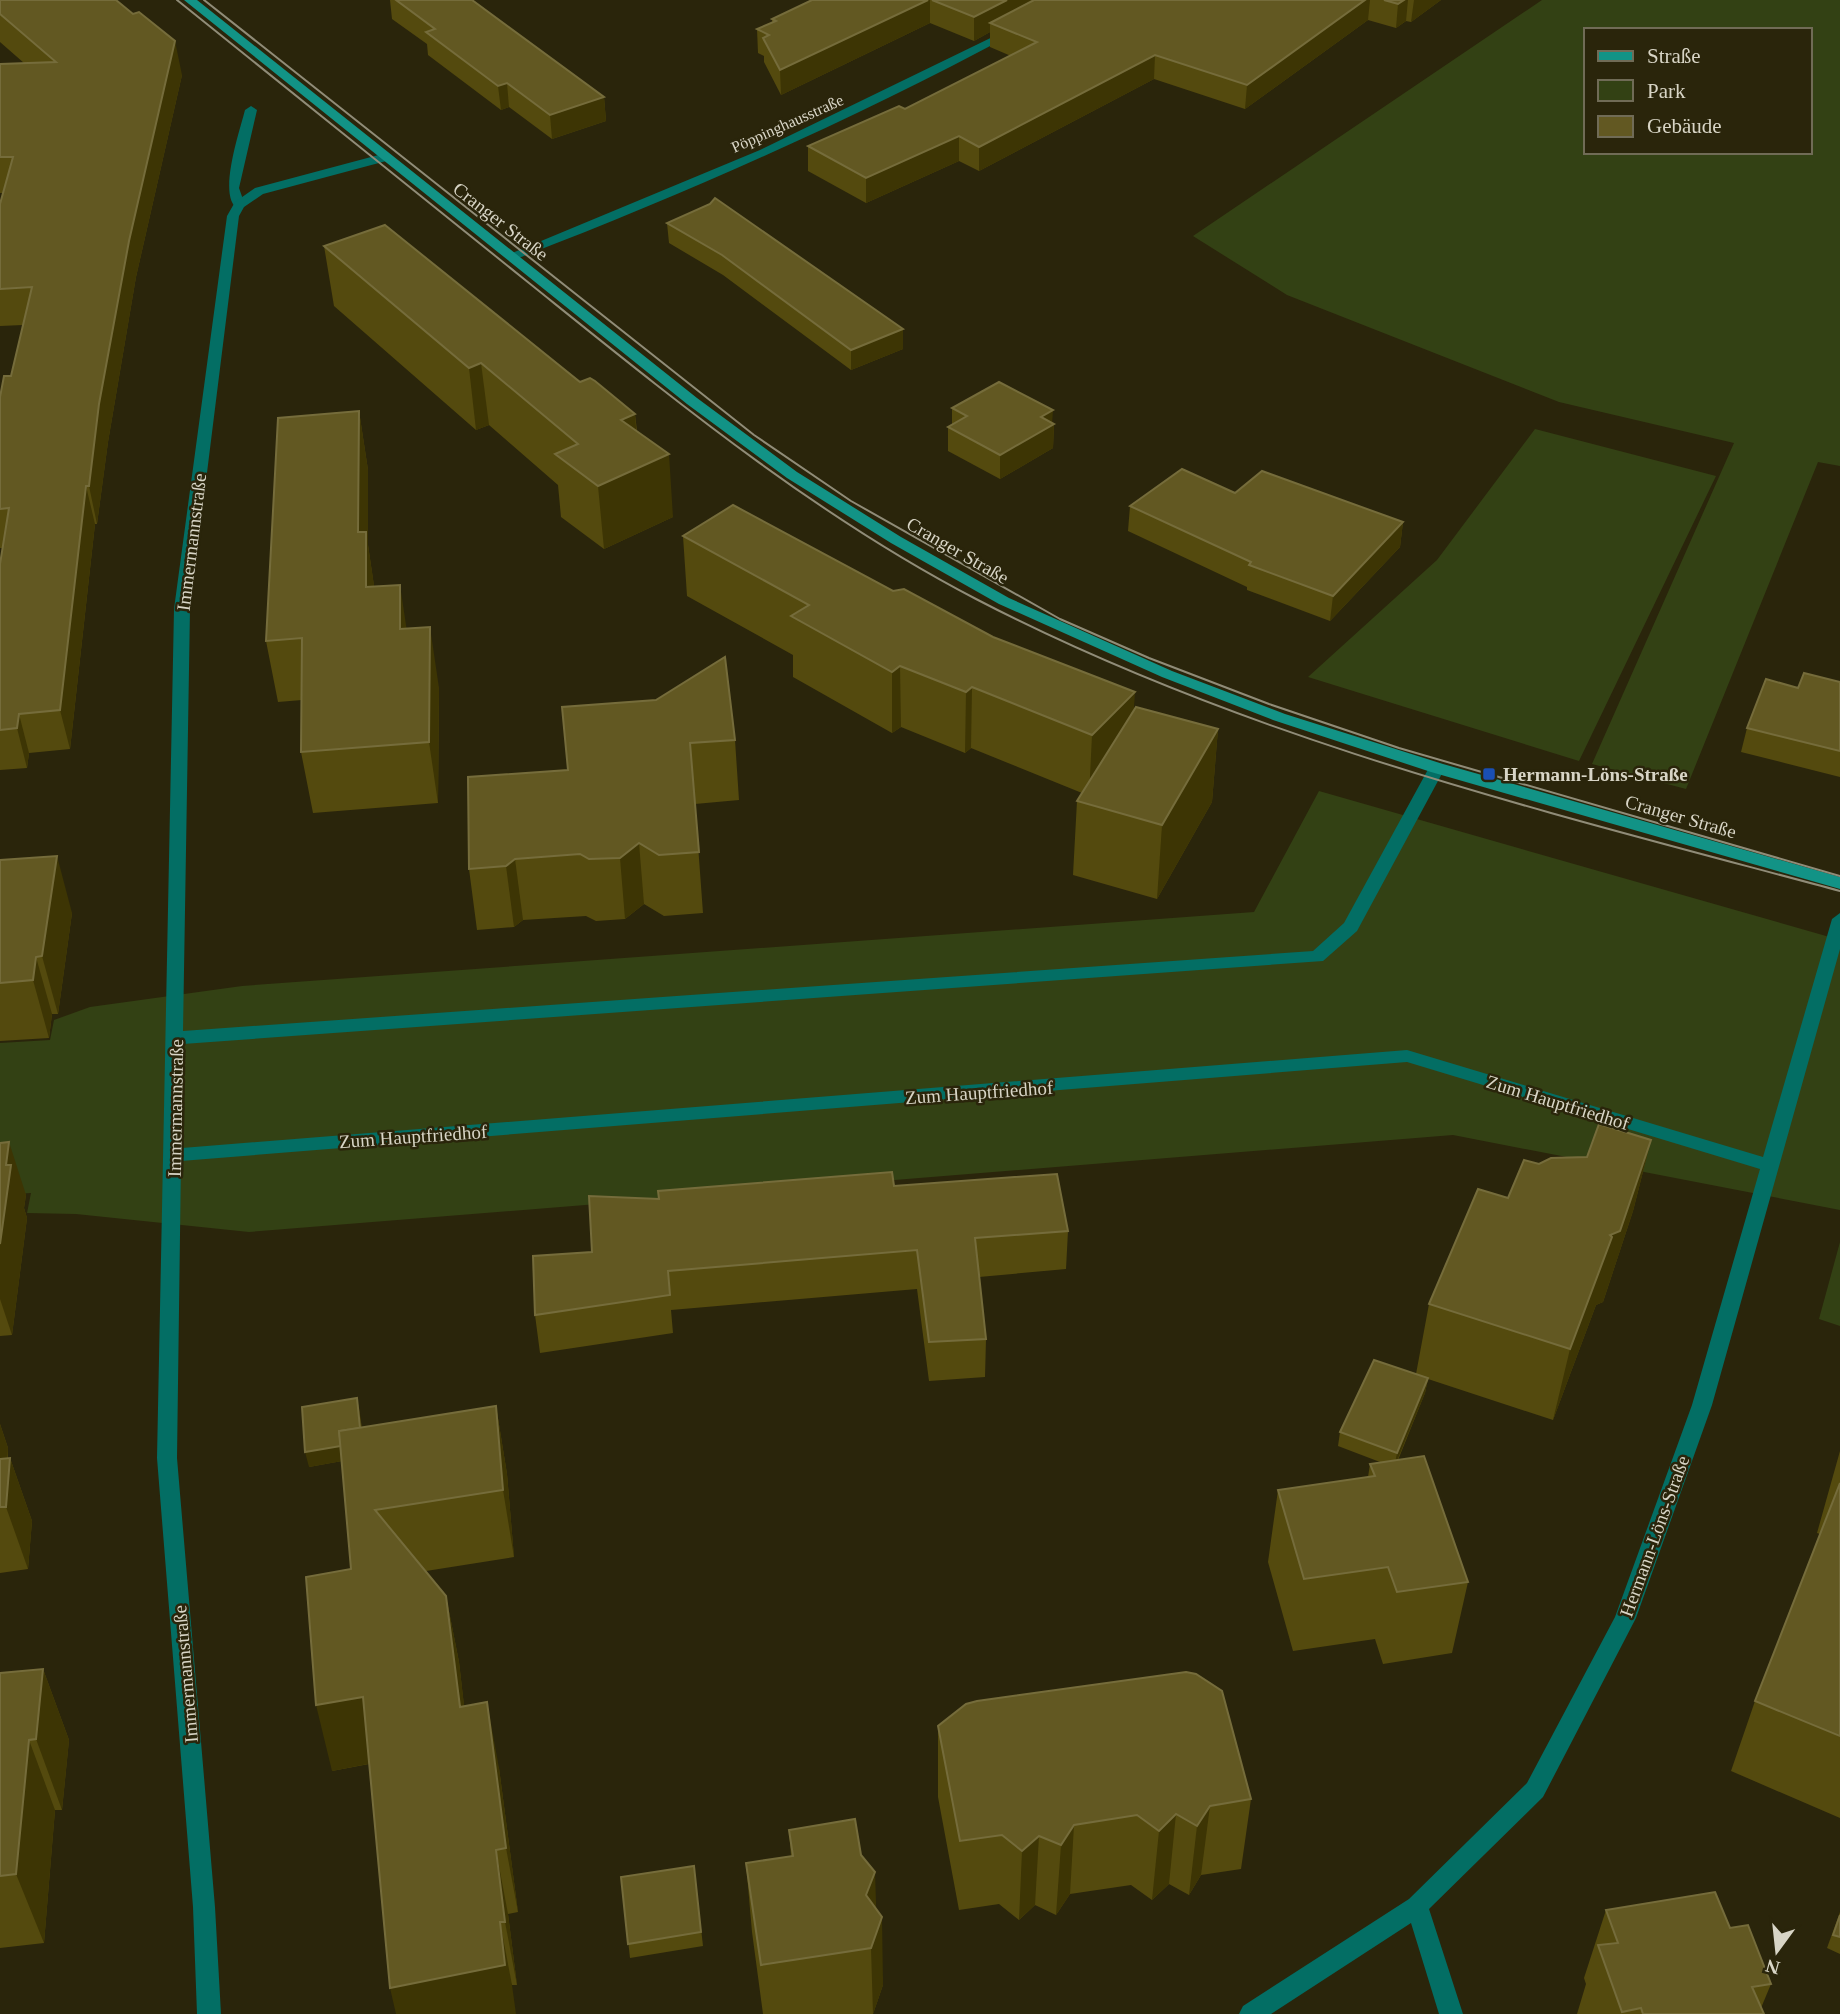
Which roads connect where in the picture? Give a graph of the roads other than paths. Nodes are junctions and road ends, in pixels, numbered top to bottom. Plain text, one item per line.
1 (190, 0) edge
2 (1018, 27) edge
3 (251, 110) dead end
4 (386, 157) junction
5 (239, 205) junction
6 (511, 256) junction
7 (1437, 768) junction
8 (1840, 883) edge
9 (1840, 919) edge
10 (177, 1038) junction
11 (174, 1155) junction
12 (1768, 1166) junction
13 (1418, 1906) junction
14 (209, 2014) edge
15 (1251, 2014) edge
16 (1451, 2014) edge

1 - 4 main road, Cranger Straße
2 - 6 street, Pöppinghausstraße
3 - 5 street, Immermannstraße
4 - 5 street
4 - 6 main road, Cranger Straße
5 - 10 street, Immermannstraße
6 - 7 main road, Cranger Straße
7 - 8 main road, Cranger Straße
7 - 10 street
9 - 12 street, Hermann-Löns-Straße
10 - 11 street, Immermannstraße
11 - 12 street, Zum Hauptfriedhof
11 - 14 street, Immermannstraße
12 - 13 street, Hermann-Löns-Straße
13 - 15 street, Hermann-Löns-Straße
13 - 16 street

